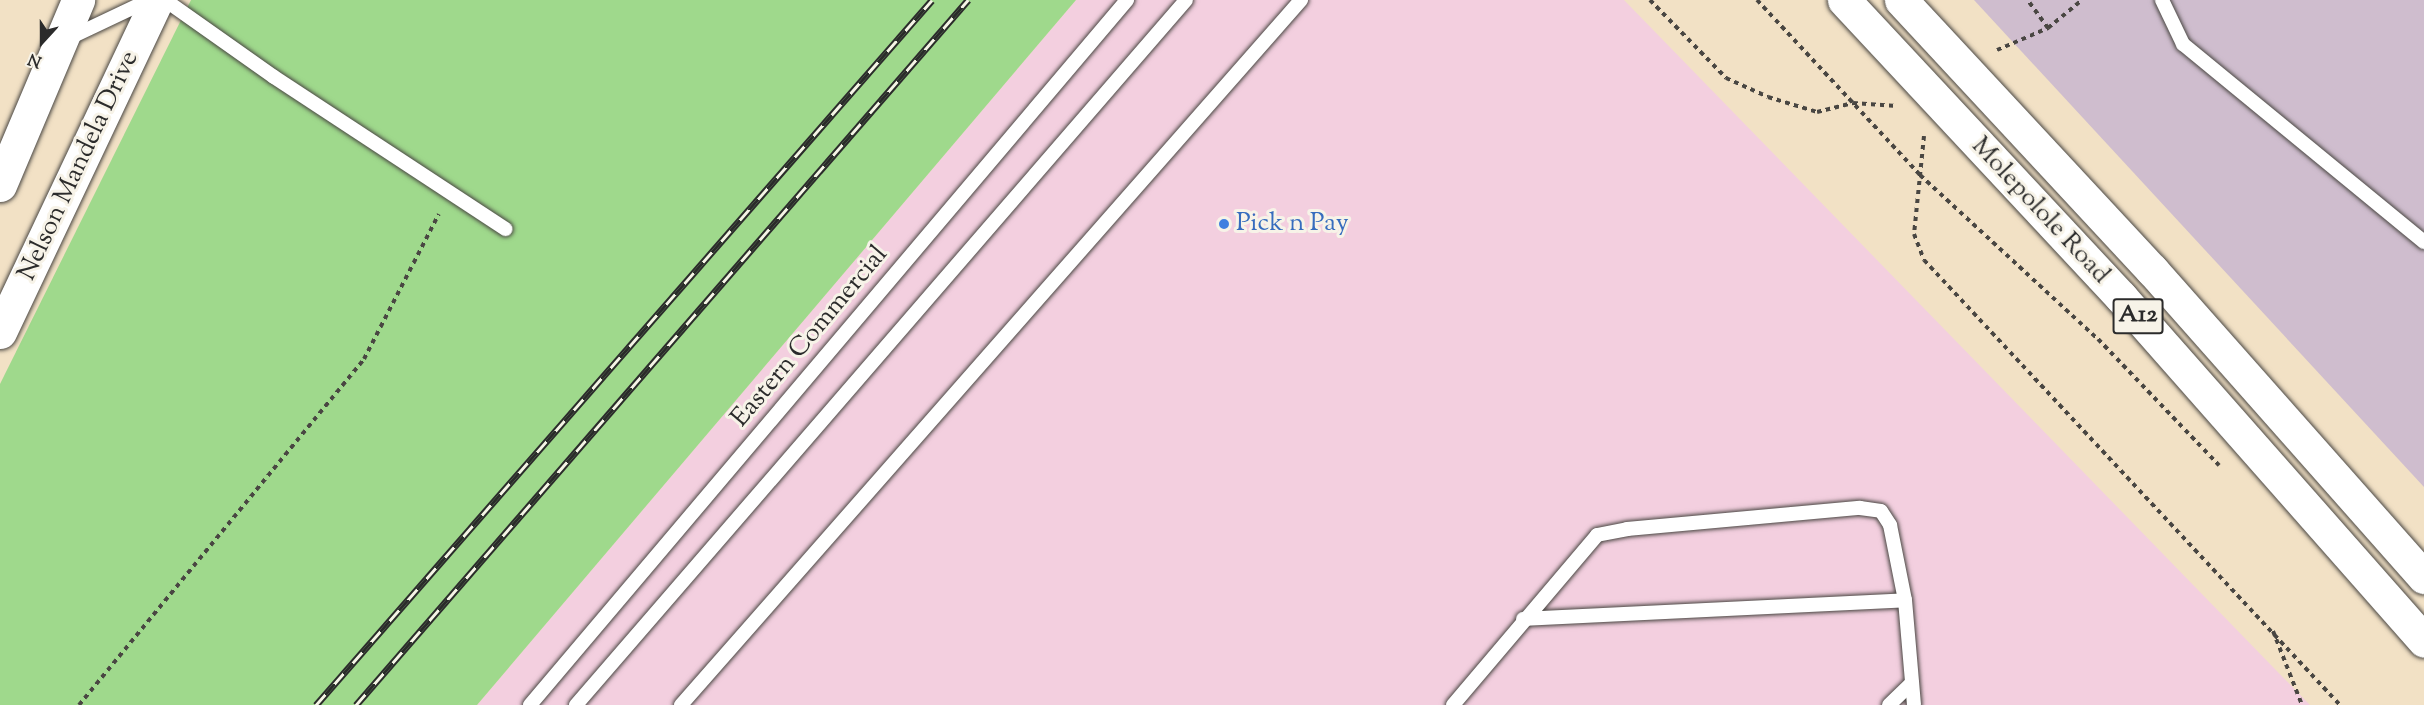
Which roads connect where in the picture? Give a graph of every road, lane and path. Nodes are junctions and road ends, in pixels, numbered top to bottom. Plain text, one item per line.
1 (78, 0) edge
2 (149, 0) edge
3 (157, 0) edge
4 (165, 0) edge
5 (1127, 0) edge
6 (1186, 0) edge
7 (1300, 0) edge
8 (1650, 0) edge
9 (1756, 0) edge
10 (1844, 0) edge
11 (1901, 0) edge
12 (2028, 0) edge
13 (2082, 0) edge
14 (2162, 0) edge
15 (2048, 28) junction
16 (62, 42) junction
17 (1997, 50) dead end
18 (1853, 103) junction
19 (1905, 106) dead end
20 (1924, 130) dead end
21 (1920, 175) junction
22 (0, 185) edge
23 (450, 193) junction
24 (505, 230) dead end
25 (2424, 242) edge
26 (0, 332) edge
27 (2228, 474) dead end
28 (2424, 577) edge
29 (1905, 600) junction
30 (1523, 619) junction
31 (2272, 628) junction
32 (2424, 641) edge
33 (1912, 683) junction
34 (79, 705) edge
35 (530, 705) edge
36 (576, 705) edge
37 (681, 705) edge
38 (1453, 705) edge
39 (1877, 705) edge
40 (1889, 705) edge
41 (1914, 705) edge
42 (2302, 705) edge
43 (2340, 705) edge

1 - 16 main road
2 - 16 lane
3 - 26 main road, Nelson Mandela Drive
4 - 23 lane
5 - 35 lane, Eastern Commercial
6 - 36 lane
7 - 37 lane
8 - 18 path
9 - 18 path
10 - 32 main road, Molepolole Road / A12
11 - 28 main road, Molepolole Road / A12
12 - 15 path
13 - 15 path
14 - 25 lane
15 - 17 path
16 - 22 main road
18 - 19 path
18 - 21 path
20 - 21 path
21 - 27 path
21 - 31 path
23 - 24 lane
23 - 34 path
29 - 30 lane
29 - 30 lane
29 - 33 lane
30 - 38 lane
31 - 42 path
31 - 43 path
33 - 40 lane
33 - 41 lane
39 - 40 lane

